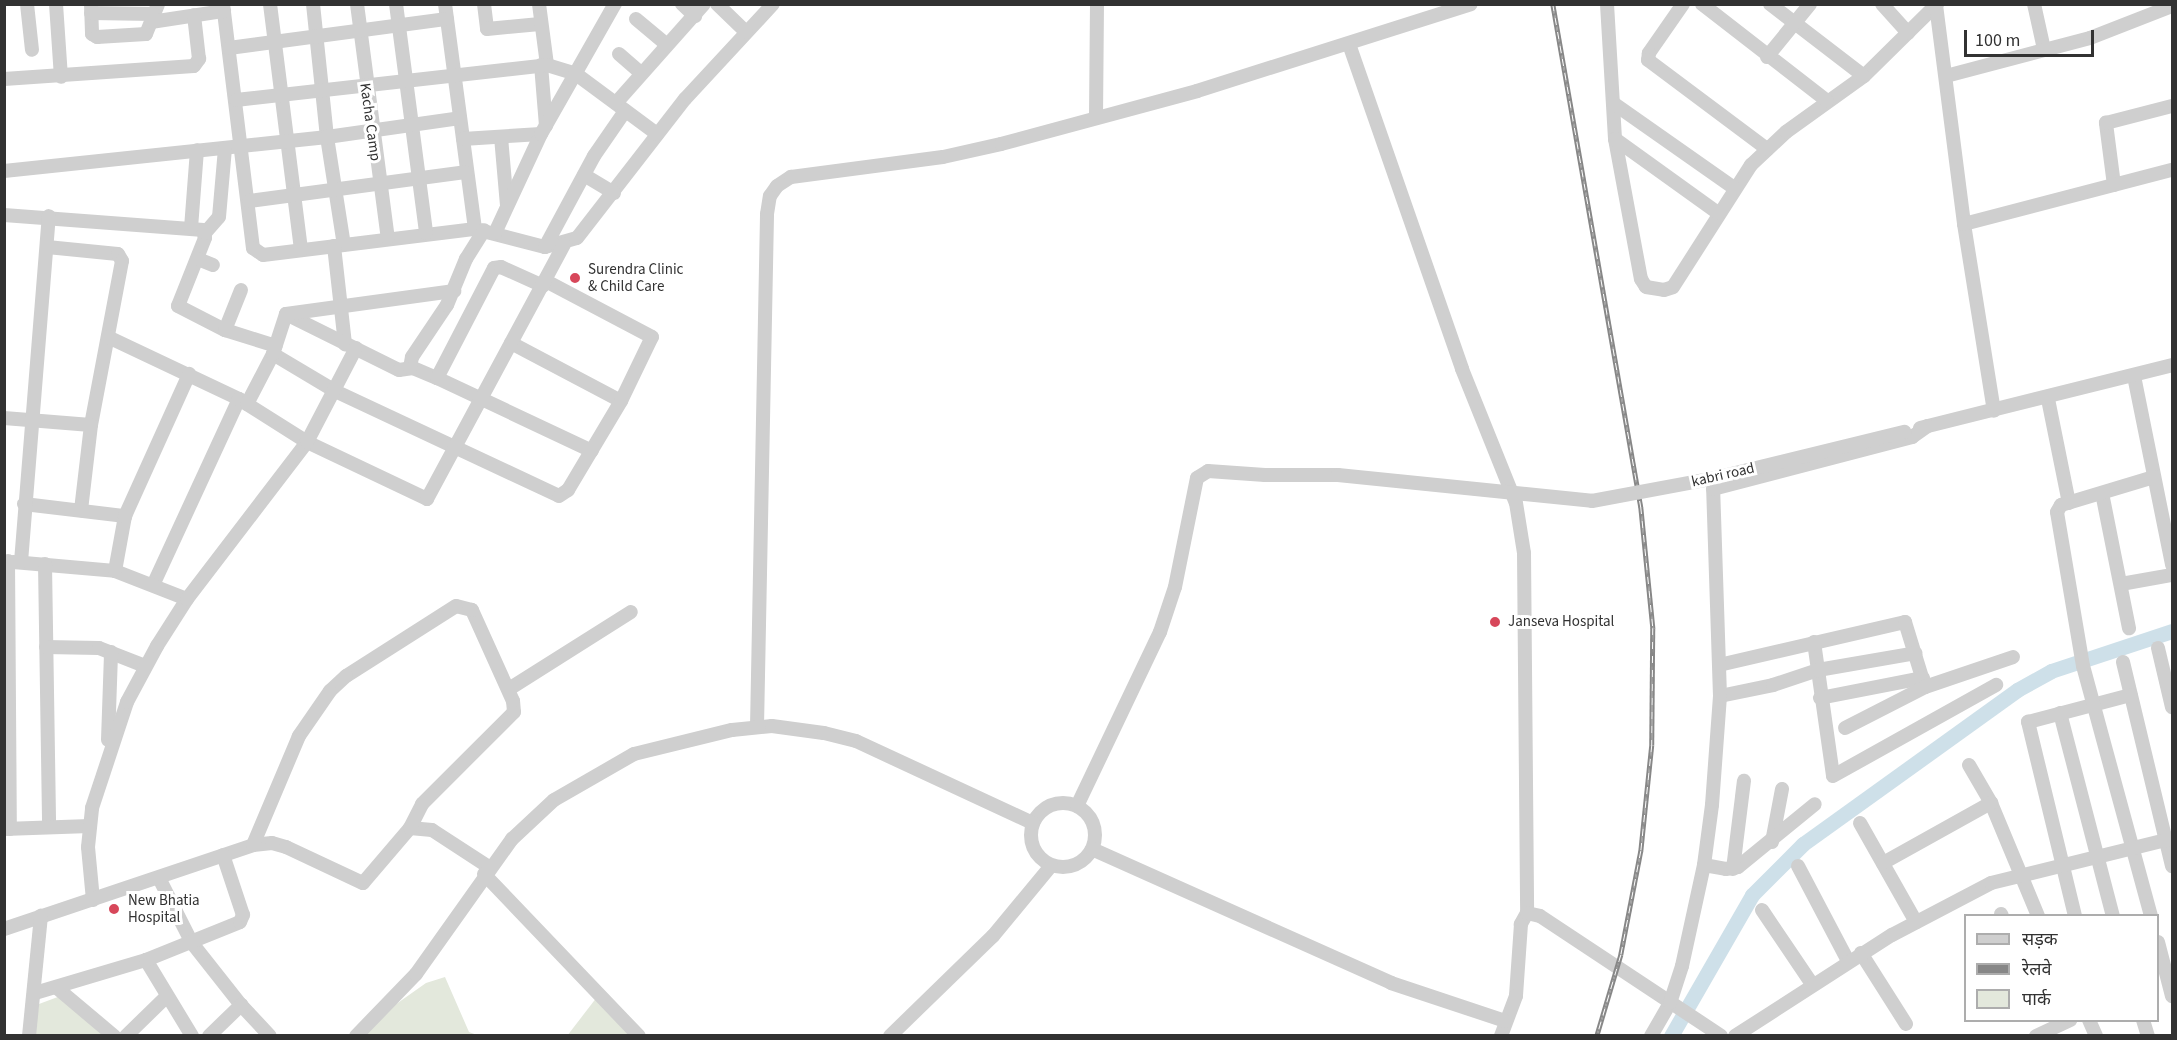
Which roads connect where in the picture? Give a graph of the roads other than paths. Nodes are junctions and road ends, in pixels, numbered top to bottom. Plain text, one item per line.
1 (27, 4) edge
2 (56, 4) edge
3 (270, 4) edge
4 (313, 4) edge
5 (357, 4) edge
6 (396, 4) edge
7 (445, 4) edge
8 (484, 4) edge
9 (615, 4) edge
10 (682, 4) edge
11 (704, 4) edge
12 (717, 4) edge
13 (773, 4) edge
14 (1097, 4) edge
15 (1471, 4) edge
16 (1607, 4) edge
17 (1683, 4) edge
18 (1702, 4) edge
19 (1770, 4) edge
20 (1810, 4) edge
21 (1882, 4) edge
22 (2034, 4) edge
23 (1937, 5) edge
24 (2172, 6) edge
25 (223, 8) edge
26 (91, 9) edge
27 (541, 12) edge
28 (154, 13) edge
29 (194, 15) junction
30 (695, 16) junction
31 (447, 19) junction
32 (636, 19) dead end
33 (1796, 24) junction
34 (399, 27) junction
35 (359, 32) junction
36 (746, 32) junction
37 (1908, 33) junction
38 (317, 36) junction
39 (274, 43) junction
40 (1349, 44) junction
41 (667, 45) junction
42 (230, 48) junction
43 (2044, 49) junction
44 (32, 50) dead end
45 (619, 54) dead end
46 (1767, 57) junction
47 (544, 65) junction
48 (454, 73) junction
49 (642, 73) junction
50 (576, 74) junction
51 (1864, 76) junction
52 (1946, 76) junction
53 (61, 77) junction
54 (405, 78) junction
55 (4, 79) edge
56 (365, 83) junction
57 (322, 88) junction
58 (280, 94) junction
59 (236, 100) junction
60 (1827, 101) junction
61 (1613, 103) junction
62 (2172, 106) edge
63 (621, 107) junction
64 (460, 118) junction
65 (1096, 118) junction
66 (411, 125) junction
67 (371, 130) junction
68 (543, 130) junction
69 (657, 134) junction
70 (501, 136) junction
71 (327, 137) junction
72 (463, 139) junction
73 (1615, 140) junction
74 (285, 141) junction
75 (242, 146) junction
76 (225, 148) junction
77 (1767, 149) junction
78 (197, 150) junction
79 (2172, 170) edge
80 (4, 171) edge
81 (465, 172) junction
82 (584, 175) junction
83 (417, 177) junction
84 (378, 183) junction
85 (2114, 185) junction
86 (1734, 188) junction
87 (334, 190) junction
88 (614, 193) junction
89 (292, 194) junction
90 (249, 201) junction
91 (507, 208) junction
92 (1718, 213) junction
93 (4, 215) edge
94 (49, 216) junction
95 (1964, 224) junction
96 (191, 228) junction
97 (485, 231) junction
98 (205, 233) junction
99 (426, 233) junction
100 (388, 238) junction
101 (339, 245) junction
102 (564, 245) junction
103 (47, 247) junction
104 (545, 247) junction
105 (302, 250) junction
106 (198, 259) junction
107 (213, 265) dead end
108 (545, 284) junction
109 (241, 290) dead end
110 (454, 291) junction
111 (341, 307) junction
112 (286, 314) junction
113 (225, 330) junction
114 (108, 337) junction
115 (512, 343) junction
116 (350, 346) junction
117 (275, 350) junction
118 (2172, 365) edge
119 (410, 368) junction
120 (189, 374) junction
121 (2134, 376) junction
122 (437, 378) junction
123 (335, 391) junction
124 (483, 399) junction
125 (2048, 399) junction
126 (243, 401) junction
127 (621, 401) junction
128 (1994, 411) junction
129 (4, 418) edge
130 (30, 419) junction
131 (91, 426) junction
132 (1928, 426) junction
133 (307, 442) junction
134 (456, 448) junction
135 (592, 451) junction
136 (2154, 477) junction
137 (2103, 493) junction
138 (2069, 503) junction
139 (24, 504) junction
140 (81, 510) junction
141 (125, 516) junction
142 (11, 562) edge
143 (45, 564) junction
144 (2172, 565) edge
145 (115, 571) junction
146 (2172, 575) edge
147 (2121, 584) junction
148 (153, 585) junction
149 (187, 599) junction
150 (631, 612) dead end
151 (2129, 628) dead end
152 (1814, 642) junction
153 (46, 647) junction
154 (2158, 648) dead end
155 (111, 652) junction
156 (1916, 653) junction
157 (2013, 657) dead end
158 (2123, 662) dead end
159 (1719, 665) junction
160 (145, 666) junction
161 (1818, 670) junction
162 (1924, 683) junction
163 (1996, 685) dead end
164 (2170, 688) edge
165 (509, 689) junction
166 (2131, 695) junction
167 (1720, 696) junction
168 (1820, 698) junction
169 (2094, 704) junction
170 (2172, 707) edge
171 (2060, 712) junction
172 (757, 727) junction
173 (1845, 728) dead end
174 (108, 751) junction
175 (1969, 765) dead end
176 (1744, 781) dead end
177 (1782, 789) dead end
178 (1991, 803) junction
179 (1815, 804) dead end
180 (1077, 806) junction
181 (2167, 819) edge
182 (1033, 823) junction
183 (1860, 823) dead end
184 (90, 826) junction
185 (49, 827) junction
186 (410, 828) junction
187 (7, 829) edge
188 (2166, 840) junction
189 (1772, 842) junction
190 (253, 845) junction
191 (2134, 848) junction
192 (1092, 849) junction
193 (223, 855) junction
194 (2099, 858) junction
195 (1882, 863) junction
196 (1704, 865) junction
197 (1050, 866) junction
198 (1798, 866) dead end
199 (2172, 866) edge
200 (2062, 867) junction
201 (1733, 869) junction
202 (487, 870) junction
203 (2023, 875) junction
204 (159, 878) junction
205 (93, 900) junction
206 (1762, 910) dead end
207 (1527, 913) junction
208 (2038, 914) edge
209 (2075, 914) edge
210 (2114, 914) edge
211 (2151, 914) edge
212 (41, 916) junction
213 (1916, 922) junction
214 (4, 929) edge
215 (192, 943) junction
216 (2159, 951) edge
217 (1861, 953) junction
218 (146, 960) junction
219 (1848, 961) junction
220 (1812, 984) junction
221 (57, 988) junction
222 (2168, 992) edge
223 (35, 993) junction
224 (167, 996) junction
225 (240, 1005) junction
226 (1673, 1005) junction
227 (1505, 1021) junction
228 (2066, 1022) edge
229 (1906, 1024) dead end
230 (2046, 1030) edge
231 (29, 1035) edge
232 (114, 1035) edge
233 (126, 1035) edge
234 (192, 1035) edge
235 (209, 1035) edge
236 (270, 1035) edge
237 (356, 1035) edge
238 (639, 1035) edge
239 (890, 1035) edge
240 (1501, 1035) edge
241 (1651, 1035) edge
242 (1721, 1035) edge
243 (1735, 1035) edge

1 - 44 street
2 - 53 street
3 - 39 street
4 - 38 street
5 - 35 street, Kacha Camp
6 - 34 street
7 - 31 street
8 - 27 street
9 - 50 street
10 - 30 street
11 - 30 street
12 - 36 street
13 - 36 street
14 - 65 street
15 - 40 street
16 - 61 street
17 - 77 street
18 - 46 street
19 - 33 street
20 - 33 street
21 - 37 street
22 - 43 street
23 - 37 street
23 - 52 street
24 - 43 street
25 - 29 street
25 - 42 street
26 - 28 street
26 - 28 street
27 - 47 street
28 - 29 street
29 - 53 street
30 - 41 street
31 - 34 street
31 - 48 street
32 - 41 street
33 - 46 street
33 - 51 street
34 - 35 street
34 - 54 street
35 - 38 street
35 - 56 street, Kacha Camp
36 - 69 street
37 - 51 street
38 - 39 street
38 - 57 street
39 - 42 street
39 - 58 street
40 - 65 street
40 - 207 street
41 - 49 street
42 - 59 street
43 - 52 street
45 - 49 street
46 - 60 street
47 - 48 street
47 - 50 street
47 - 68 street
48 - 54 street
48 - 64 street
49 - 63 street
50 - 63 street
50 - 68 street
51 - 60 street
52 - 95 street
53 - 55 street
54 - 56 street
54 - 66 street
56 - 57 street
56 - 67 street, Kacha Camp
57 - 58 street
57 - 71 street
58 - 59 street
58 - 74 street
59 - 75 street
60 - 77 street
61 - 73 street
61 - 86 street
62 - 85 street
63 - 69 street
63 - 82 street
64 - 66 street
64 - 72 street
65 - 172 street
66 - 67 street
66 - 83 street
67 - 71 street
67 - 84 street, Kacha Camp
68 - 70 street
68 - 91 street
69 - 88 street
70 - 72 street
70 - 91 street
71 - 74 street
71 - 87 street
72 - 81 street
73 - 92 street
73 - 92 street
74 - 75 street
74 - 89 street
75 - 76 street
75 - 90 street
76 - 78 street
76 - 98 street
77 - 86 street
78 - 80 street
78 - 96 street
79 - 85 street
81 - 83 street
81 - 97 street
82 - 88 street
82 - 104 street
83 - 84 street
83 - 99 street
84 - 87 street
84 - 100 street, Kacha Camp
85 - 95 street
86 - 92 street
87 - 89 street
87 - 101 street
88 - 102 street
89 - 90 street
89 - 105 street
90 - 105 street
91 - 97 street
93 - 94 street
94 - 96 street
94 - 103 street
95 - 128 street
96 - 98 street
97 - 99 street
97 - 104 street
97 - 110 street
98 - 106 street
99 - 100 street
100 - 101 street
101 - 105 street
101 - 111 street
102 - 104 street
102 - 108 street
103 - 114 street
103 - 130 street
106 - 107 street
106 - 113 street
108 - 115 street
108 - 122 street
108 - 127 street
109 - 113 street
110 - 111 street
110 - 119 street
111 - 112 street
111 - 116 street
112 - 116 street
112 - 117 street
113 - 117 street
114 - 120 street
114 - 131 street
115 - 124 street
115 - 127 street
116 - 119 street
116 - 123 street
117 - 123 street
117 - 126 street
118 - 121 street, kabri road
119 - 122 street
120 - 126 street
120 - 141 street
121 - 125 street, kabri road
121 - 136 street
122 - 124 street
123 - 133 street
123 - 134 street
124 - 134 street
124 - 135 street
125 - 128 street, kabri road
125 - 138 street
126 - 133 street
126 - 148 street
127 - 135 street
128 - 132 street, kabri road
129 - 130 street
130 - 131 street
130 - 139 street
131 - 140 street
132 - 159 street
132 - 180 street, kabri road, bridge
133 - 134 street
133 - 149 street
134 - 135 street
136 - 137 street
136 - 144 street
137 - 138 street
137 - 147 street
138 - 169 street
139 - 140 street
139 - 142 street
140 - 141 street
141 - 145 street
142 - 143 street
142 - 187 street
143 - 145 street
143 - 153 street
145 - 148 street
146 - 147 street
147 - 151 street
148 - 149 street
149 - 160 street
150 - 165 street
152 - 156 street
152 - 159 street
152 - 161 street
153 - 155 street
153 - 185 street
154 - 164 street
155 - 160 street
155 - 174 street
156 - 161 street
156 - 162 street
157 - 162 street
158 - 166 street
159 - 167 street
160 - 174 street
161 - 167 street
161 - 168 street
162 - 168 street
162 - 173 street
163 - 168 street
164 - 170 street
165 - 186 street
165 - 190 street
166 - 169 street
166 - 181 street
167 - 196 street
169 - 171 street
169 - 191 street
171 - 194 street
171 - 200 street
172 - 182 street
172 - 202 street
174 - 184 street
175 - 178 street
176 - 201 street
177 - 189 street
178 - 195 street
178 - 203 street
179 - 189 street
180 - 182 street
180 - 192 street
181 - 188 street
182 - 197 street
183 - 195 street
184 - 185 street
184 - 205 street
185 - 187 street
186 - 190 street
186 - 202 street
188 - 191 street
188 - 199 street
189 - 201 street
190 - 193 street
191 - 194 street
191 - 211 street
192 - 197 street
192 - 227 street
193 - 204 street
193 - 215 street
194 - 200 street
194 - 210 street
195 - 213 street
196 - 201 street
196 - 226 street
197 - 239 street
198 - 219 street
200 - 203 street
200 - 209 street
202 - 237 street
202 - 238 street
203 - 208 street
203 - 213 street
204 - 205 street
204 - 215 street
205 - 212 street
206 - 220 street
207 - 226 street
207 - 227 street
212 - 214 street
212 - 223 street
213 - 217 street
215 - 218 street
215 - 225 street
216 - 222 street
217 - 219 street
217 - 229 street
218 - 221 street
218 - 224 street
219 - 220 street
220 - 243 street
221 - 223 street
221 - 232 street
223 - 231 street
224 - 233 street
224 - 234 street
225 - 235 street
225 - 236 street
226 - 241 street
226 - 242 street
227 - 240 street
228 - 230 street

